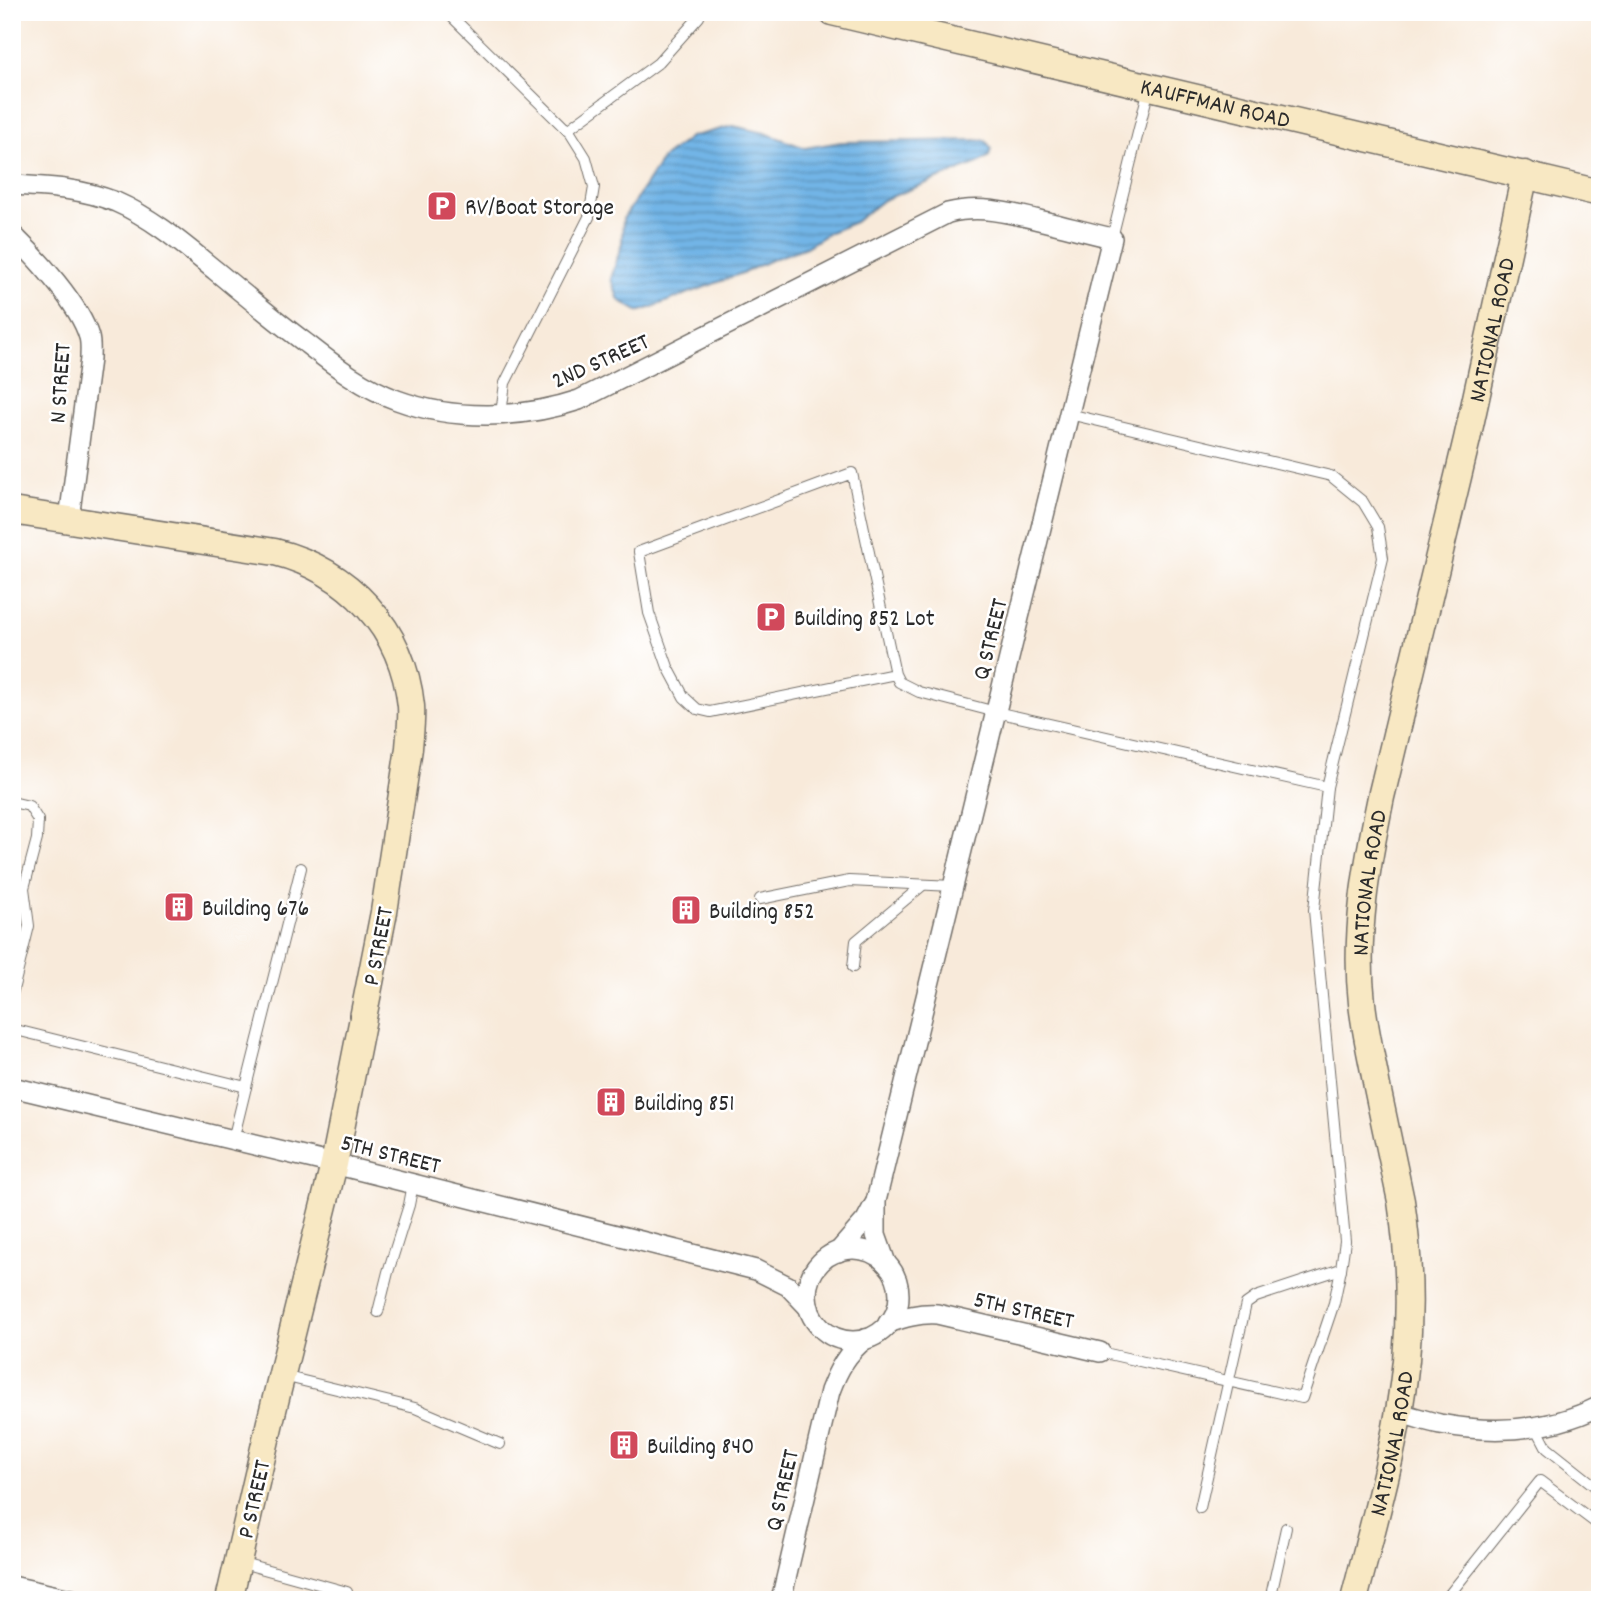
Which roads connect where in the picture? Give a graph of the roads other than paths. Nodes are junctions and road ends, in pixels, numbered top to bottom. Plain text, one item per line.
1 (447, 12) edge
2 (832, 12) edge
3 (699, 17) dead end
4 (1149, 87) junction
5 (567, 130) junction
6 (1525, 174) junction
7 (12, 186) edge
8 (1600, 192) edge
9 (12, 234) edge
10 (1112, 238) junction
11 (501, 414) junction
12 (1069, 414) junction
13 (12, 511) edge
14 (69, 519) junction
15 (895, 674) junction
16 (996, 712) junction
17 (1327, 787) junction
18 (12, 802) edge
19 (301, 868) dead end
20 (923, 885) junction
21 (953, 886) junction
22 (760, 899) dead end
23 (853, 967) dead end
24 (12, 994) edge
25 (12, 1029) edge
26 (12, 1087) edge
27 (246, 1087) junction
28 (233, 1140) junction
29 (334, 1164) junction
30 (413, 1184) junction
31 (876, 1201) junction
32 (838, 1252) junction
33 (819, 1263) junction
34 (886, 1263) junction
35 (1341, 1269) junction
36 (756, 1270) junction
37 (898, 1283) junction
38 (809, 1308) junction
39 (378, 1312) dead end
40 (937, 1314) junction
41 (888, 1323) junction
42 (824, 1331) junction
43 (865, 1339) junction
44 (1100, 1352) joint
45 (283, 1376) junction
46 (1228, 1382) junction
47 (830, 1391) junction
48 (1600, 1406) edge
49 (1398, 1413) junction
50 (1536, 1427) junction
51 (500, 1444) dead end
52 (1600, 1490) edge
53 (1200, 1508) dead end
54 (1600, 1526) edge
55 (1286, 1528) dead end
56 (238, 1562) junction
57 (12, 1586) edge
58 (347, 1592) dead end
59 (787, 1598) edge
60 (75, 1600) edge
61 (229, 1600) edge
62 (1270, 1600) edge
63 (1354, 1600) edge
64 (1445, 1600) edge

1 - 5 lane
2 - 4 main road, KAUFFMAN ROAD
3 - 5 lane
4 - 6 main road, KAUFFMAN ROAD
4 - 10 lane, Q STREET
5 - 11 lane
6 - 8 main road, KAUFFMAN ROAD
6 - 49 main road, NATIONAL ROAD
7 - 11 street, 2ND STREET
9 - 14 street, N STREET
10 - 11 street, 2ND STREET
10 - 12 street, Q STREET
12 - 16 street, Q STREET
12 - 17 lane
13 - 14 main road, P STREET
14 - 29 main road, P STREET
15 - 15 lane
15 - 16 lane
16 - 17 lane
16 - 21 street, Q STREET
17 - 35 lane
18 - 24 lane
19 - 27 lane
20 - 21 lane
20 - 22 lane
20 - 23 lane
21 - 31 street, Q STREET
25 - 27 lane
26 - 28 street, 5TH STREET
27 - 28 lane
28 - 29 street, 5TH STREET
29 - 30 street, 5TH STREET
29 - 45 main road, P STREET
30 - 36 street, 5TH STREET
30 - 39 lane
31 - 32 street, Q STREET
31 - 34 street, Q STREET
32 - 33 street
32 - 34 street
33 - 36 street, 5TH STREET
33 - 38 street
34 - 37 street
35 - 46 lane
35 - 46 lane
36 - 38 street, 5TH STREET
37 - 40 street, 5TH STREET
37 - 41 street
38 - 42 street
40 - 41 street, 5TH STREET
40 - 44 street, 5TH STREET
41 - 43 street
42 - 43 street
42 - 47 street, Q STREET
43 - 47 street, Q STREET
44 - 46 lane
45 - 51 lane
45 - 56 main road, P STREET
46 - 53 lane
47 - 59 street, Q STREET
48 - 50 street
49 - 50 street
49 - 63 main road, NATIONAL ROAD
50 - 52 lane
54 - 64 lane
55 - 62 lane
56 - 58 lane
56 - 61 main road, P STREET
57 - 60 street

